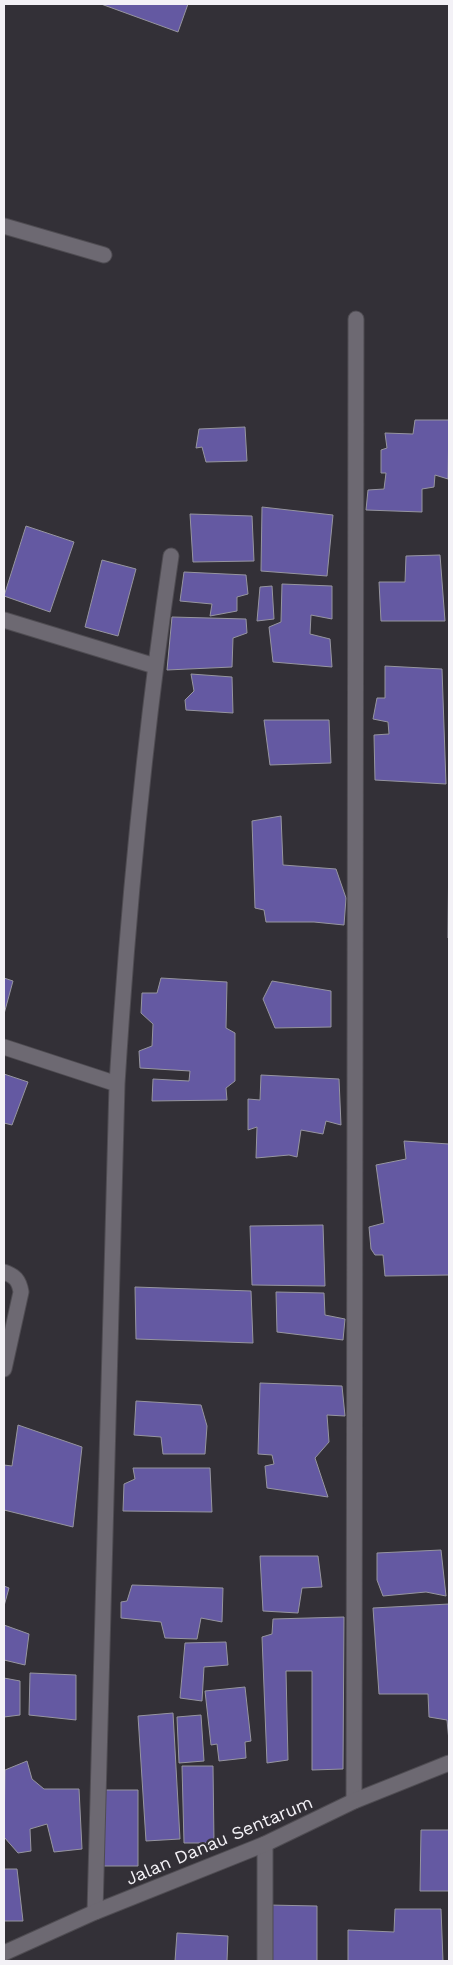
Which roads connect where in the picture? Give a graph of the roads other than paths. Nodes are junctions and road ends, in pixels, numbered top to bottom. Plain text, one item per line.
1 (4, 226) edge
2 (104, 255) dead end
3 (356, 319) dead end
4 (171, 556) dead end
5 (4, 620) edge
6 (155, 666) junction
7 (4, 1047) edge
8 (117, 1084) junction
9 (4, 1272) edge
10 (4, 1369) edge
11 (449, 1763) edge
12 (354, 1801) junction
13 (265, 1844) junction
14 (95, 1912) junction
15 (4, 1953) edge
16 (265, 1961) edge

1 - 2 street
3 - 12 street
4 - 6 street
5 - 6 street
6 - 8 street
7 - 8 street
8 - 14 street
9 - 10 street
11 - 12 street, Jalan Danau Sentarum
12 - 13 street, Jalan Danau Sentarum
13 - 14 street, Jalan Danau Sentarum
13 - 16 street
14 - 15 street, Jalan Danau Sentarum

